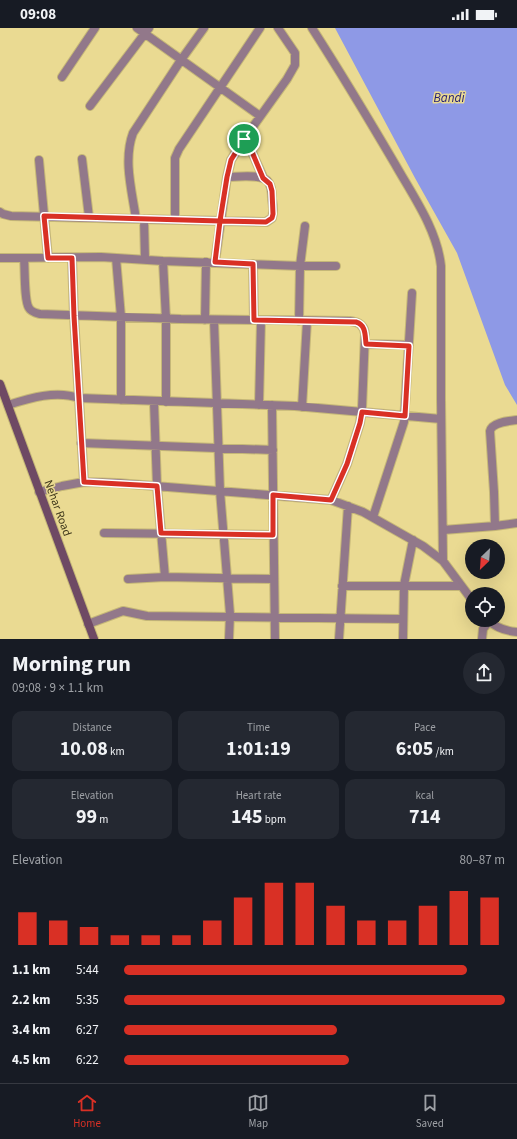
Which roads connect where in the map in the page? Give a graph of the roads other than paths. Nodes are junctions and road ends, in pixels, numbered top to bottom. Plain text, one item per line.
1 (94, 28) edge
2 (137, 28) edge
3 (204, 28) edge
4 (260, 28) edge
5 (278, 28) edge
6 (312, 28) edge
7 (147, 31) edge
8 (181, 60) junction
9 (62, 77) dead end
10 (220, 87) junction
11 (90, 106) dead end
12 (260, 116) junction
13 (244, 139) junction
14 (82, 159) dead end
15 (39, 160) dead end
16 (227, 177) junction
17 (263, 178) junction
18 (0, 212) edge
19 (44, 216) junction
20 (89, 217) junction
21 (140, 219) junction
22 (175, 220) junction
23 (220, 221) junction
24 (305, 226) dead end
25 (0, 258) edge
26 (24, 258) junction
27 (48, 258) junction
28 (72, 258) junction
29 (116, 258) junction
30 (145, 259) junction
31 (163, 261) junction
32 (206, 262) junction
33 (215, 262) junction
34 (253, 264) junction
35 (300, 266) junction
36 (336, 266) dead end
37 (412, 292) dead end
38 (74, 316) junction
39 (121, 318) junction
40 (166, 319) junction
41 (205, 320) junction
42 (214, 320) junction
43 (258, 320) junction
44 (303, 321) junction
45 (366, 344) junction
46 (409, 346) junction
47 (0, 384) edge
48 (79, 398) junction
49 (121, 400) junction
50 (154, 402) junction
51 (166, 402) junction
52 (216, 403) junction
53 (8, 405) junction
54 (259, 405) junction
55 (272, 405) junction
56 (302, 407) junction
57 (362, 412) junction
58 (405, 416) junction
59 (442, 420) junction
60 (517, 420) edge
61 (81, 443) junction
62 (155, 447) junction
63 (218, 447) junction
64 (273, 450) junction
65 (84, 482) junction
66 (157, 486) junction
67 (220, 491) junction
68 (40, 492) junction
69 (273, 495) junction
70 (331, 500) junction
71 (348, 506) junction
72 (373, 517) junction
73 (517, 523) edge
74 (495, 526) junction
75 (443, 530) junction
76 (104, 533) dead end
77 (161, 533) junction
78 (223, 534) junction
79 (273, 535) junction
80 (413, 540) junction
81 (443, 561) junction
82 (165, 577) junction
83 (128, 579) dead end
84 (227, 579) junction
85 (274, 579) junction
86 (404, 585) junction
87 (342, 586) junction
88 (461, 586) junction
89 (465, 591) edge
90 (230, 618) junction
91 (274, 618) junction
92 (340, 619) junction
93 (403, 619) junction
94 (88, 624) junction
95 (484, 627) edge
96 (498, 627) edge
97 (514, 634) edge
98 (94, 639) edge
99 (229, 639) edge
100 (275, 639) edge
101 (339, 639) edge
102 (403, 639) edge
103 (482, 639) edge

1 - 9 street
2 - 7 street
3 - 8 street
4 - 10 street
5 - 12 street
6 - 59 street
7 - 8 street
7 - 11 street
8 - 10 street
8 - 21 street
10 - 12 street
10 - 22 street
12 - 13 street
13 - 16 street
13 - 17 street
14 - 20 street
15 - 19 street
16 - 17 street
16 - 23 street
17 - 23 street
18 - 19 street
19 - 20 street
19 - 27 street
20 - 21 street
21 - 22 street
21 - 30 street
22 - 23 street
23 - 33 street
24 - 35 street
25 - 26 street
26 - 27 street
26 - 38 street
27 - 28 street
28 - 29 street
28 - 38 street
29 - 30 street
29 - 39 street
30 - 31 street
31 - 32 street
31 - 40 street
32 - 33 street
32 - 41 street
33 - 34 street
34 - 35 street
34 - 43 street
35 - 36 street
35 - 44 street
37 - 46 street
38 - 39 street
38 - 48 street
39 - 40 street
39 - 49 street
40 - 41 street
40 - 51 street
41 - 42 street
42 - 43 street
42 - 52 street
43 - 44 street
43 - 54 street
44 - 45 street
44 - 56 street
45 - 46 street
45 - 57 street
46 - 58 street
47 - 53 street, Nehar Road
48 - 49 street
48 - 53 street
48 - 61 street
49 - 50 street
50 - 51 street
50 - 62 street
51 - 52 street
52 - 54 street
52 - 63 street
53 - 68 street, Nehar Road
54 - 55 street
55 - 56 street
55 - 64 street
56 - 57 street
57 - 58 street
57 - 70 street
58 - 59 street
58 - 72 street
59 - 75 street
60 - 74 street
61 - 62 street
61 - 65 street
62 - 63 street
62 - 66 street
63 - 64 street
63 - 67 street
64 - 69 street
65 - 66 street
65 - 68 street
66 - 67 street
66 - 77 street
67 - 69 street
67 - 78 street
68 - 94 street, Nehar Road
69 - 70 street
69 - 79 street
70 - 71 street
71 - 72 street
71 - 87 street
72 - 80 street
73 - 74 street
74 - 75 street
75 - 81 street
76 - 77 street
77 - 78 street
77 - 82 street
78 - 79 street
78 - 84 street
79 - 85 street
80 - 81 street
80 - 86 street
81 - 88 street
82 - 83 street
82 - 84 street
84 - 85 street
84 - 90 street
85 - 91 street
86 - 87 street
86 - 88 street
86 - 93 street
87 - 92 street
88 - 89 street
90 - 91 street
90 - 94 street
90 - 99 street
91 - 92 street
91 - 100 street
92 - 93 street
92 - 101 street
93 - 102 street
94 - 98 street, Nehar Road
95 - 103 street
96 - 97 street

